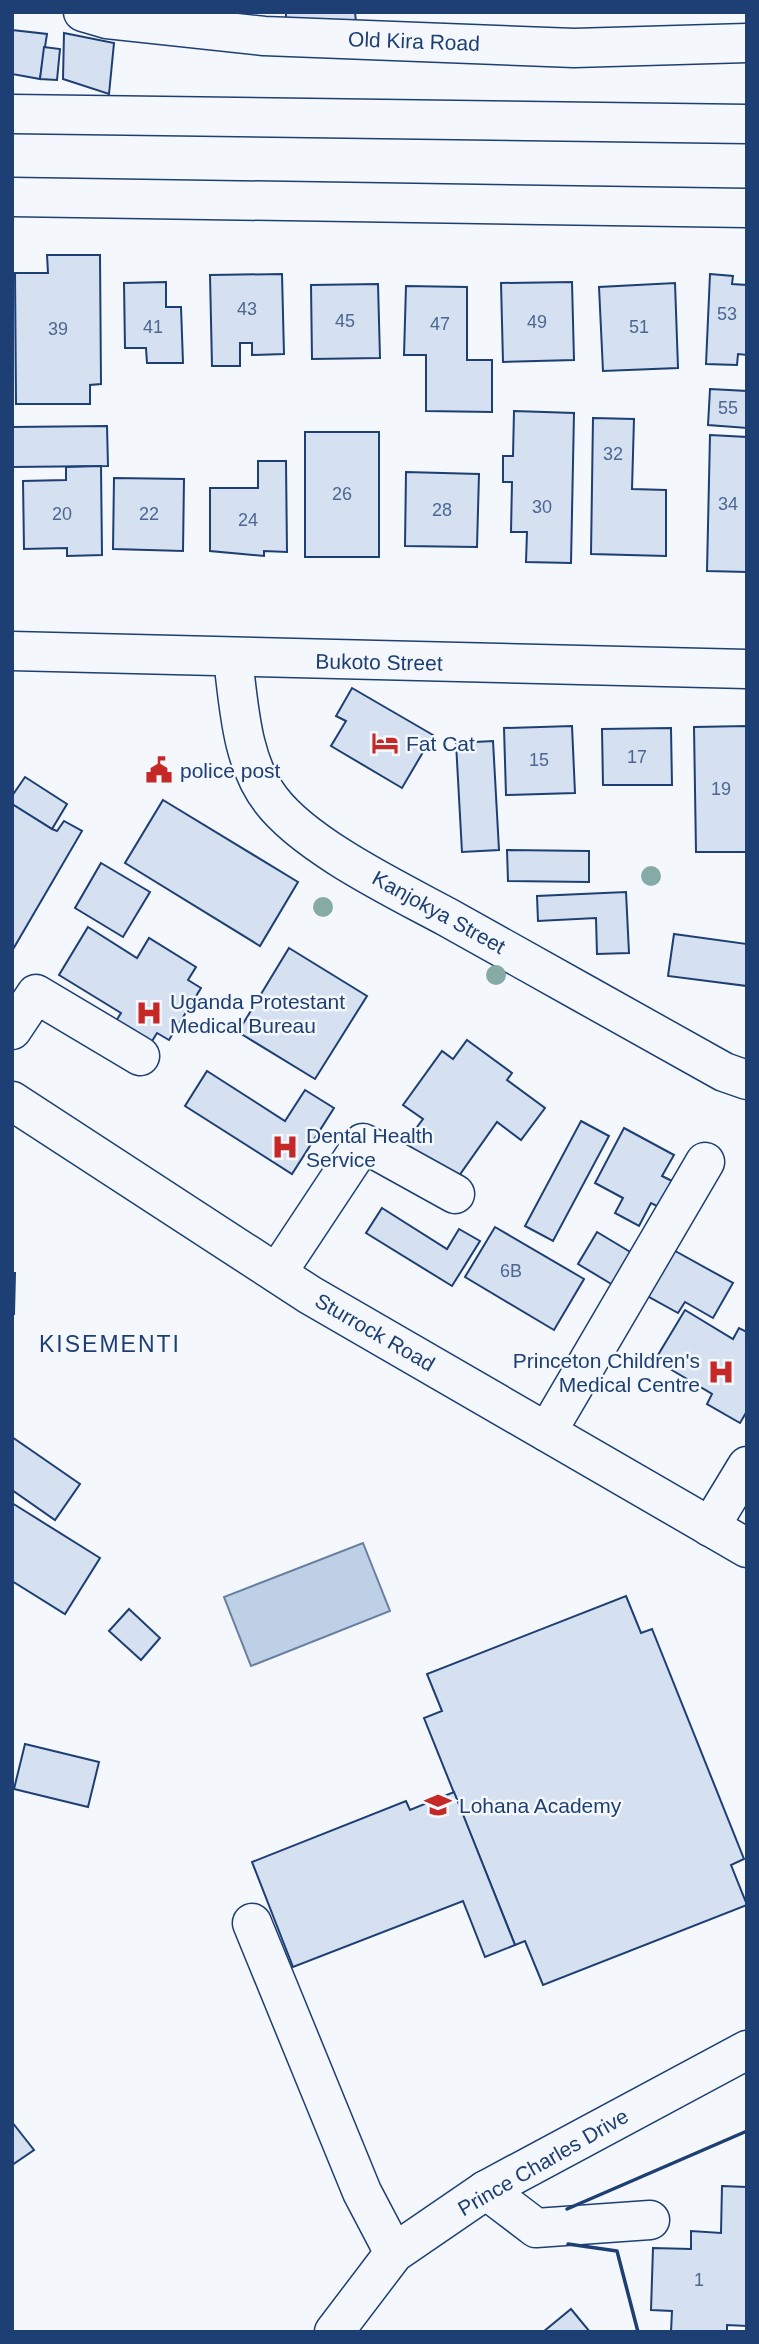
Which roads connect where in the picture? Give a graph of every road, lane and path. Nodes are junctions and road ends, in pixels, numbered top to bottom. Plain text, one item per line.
1 (83, 12) edge
2 (747, 43) edge
3 (12, 114) edge
4 (747, 124) edge
5 (12, 197) edge
6 (747, 208) edge
7 (12, 651) edge
8 (233, 659) junction
9 (747, 669) edge
10 (12, 1030) edge
11 (140, 1056) dead end
12 (747, 1080) edge
13 (12, 1101) edge
14 (705, 1162) dead end
15 (455, 1194) dead end
16 (277, 1273) junction
17 (547, 1432) junction
18 (747, 1466) edge
19 (710, 1527) junction
20 (747, 1548) edge
21 (253, 1923) dead end
22 (747, 2050) edge
23 (486, 2190) junction
24 (650, 2220) dead end
25 (394, 2253) junction
26 (334, 2332) edge

1 - 2 street, Old Kira Road
3 - 4 street
5 - 6 street
7 - 8 street, Bukoto Street
8 - 9 street, Bukoto Street
8 - 12 street, Kanjokya Street
10 - 11 street
13 - 16 street, Sturrock Road
14 - 17 street
15 - 16 street
16 - 17 street, Sturrock Road
17 - 19 street, Sturrock Road
18 - 19 street
19 - 20 street, Sturrock Road
21 - 25 street
22 - 23 street, Prince Charles Drive
23 - 24 street
23 - 25 street, Prince Charles Drive
25 - 26 street, Prince Charles Drive

